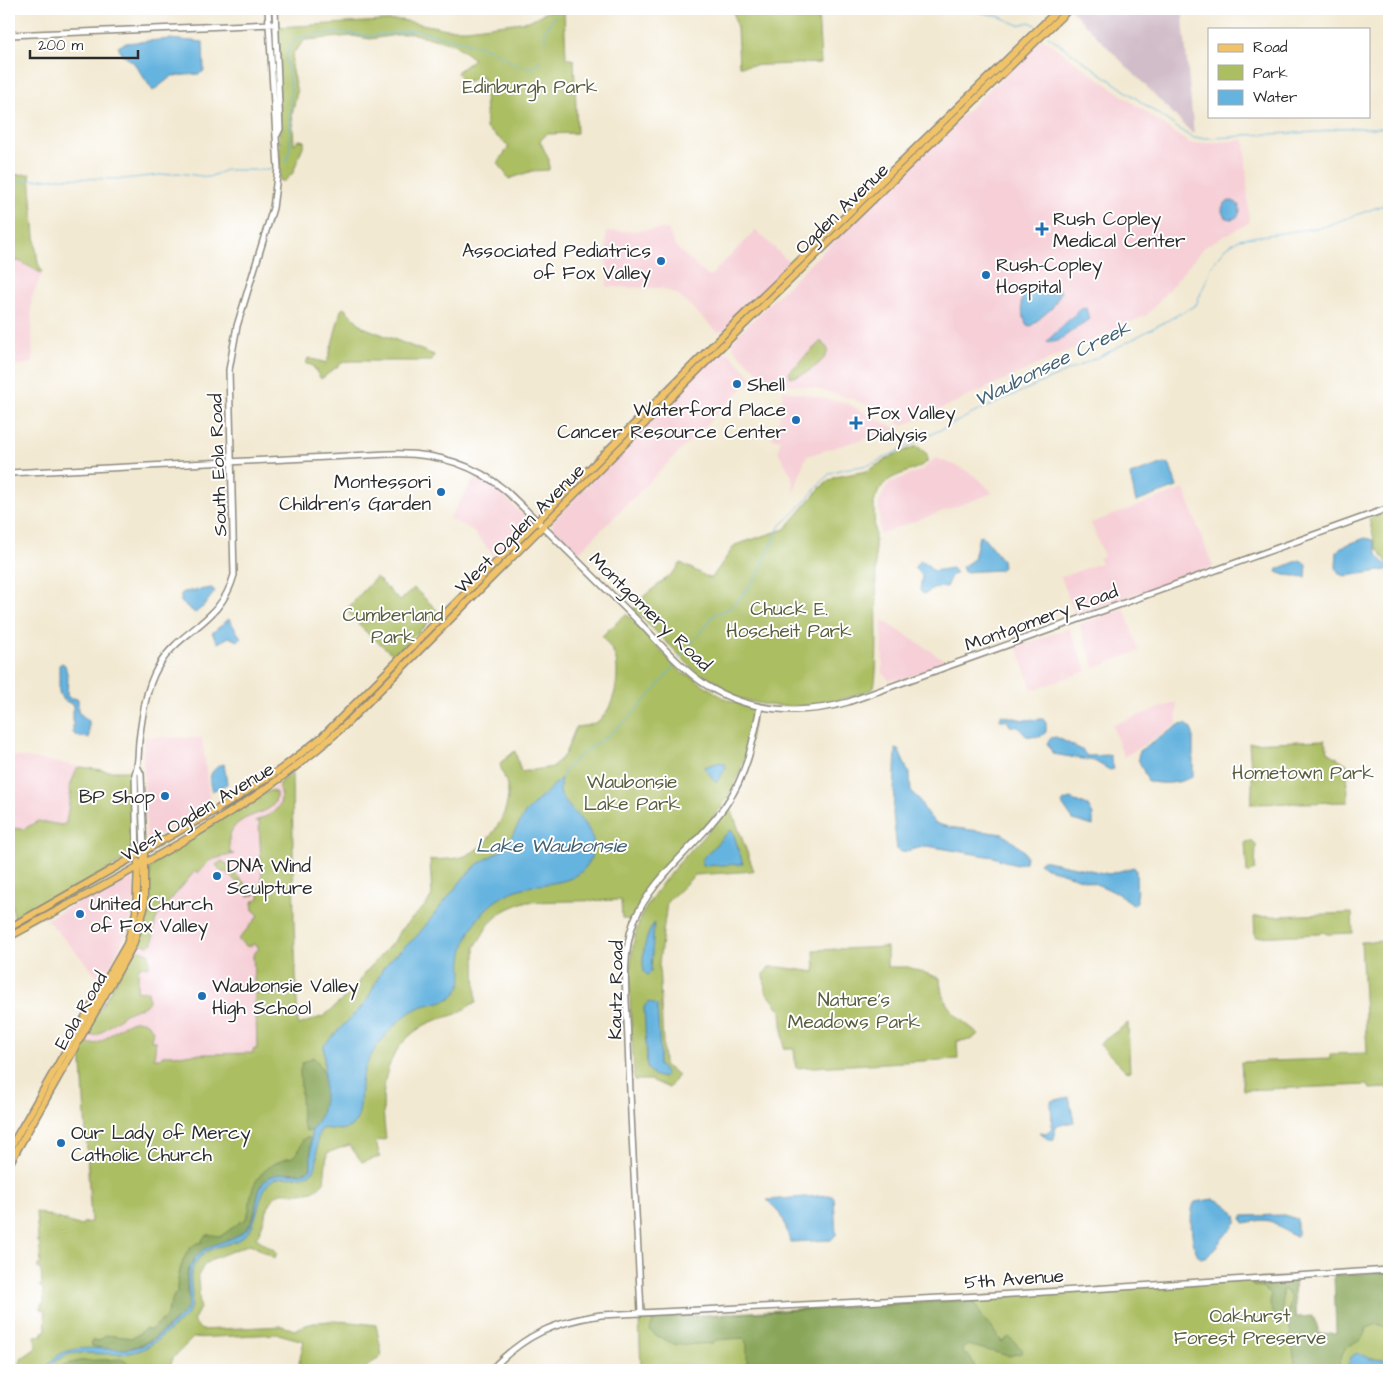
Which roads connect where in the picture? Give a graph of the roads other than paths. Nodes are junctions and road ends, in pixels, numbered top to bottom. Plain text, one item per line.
1 (268, 9) edge
2 (275, 9) edge
3 (1059, 9) edge
4 (1069, 9) edge
5 (272, 24) junction
6 (9, 35) edge
7 (635, 428) junction
8 (231, 462) junction
9 (9, 473) edge
10 (1389, 508) edge
11 (539, 524) junction
12 (760, 707) junction
13 (138, 768) junction
14 (144, 851) junction
15 (137, 855) junction
16 (145, 861) junction
17 (138, 865) junction
18 (9, 928) edge
19 (9, 937) edge
20 (9, 1150) edge
21 (9, 1164) edge
22 (1389, 1270) edge
23 (641, 1313) junction
24 (491, 1370) edge

1 - 5 street
2 - 5 street
3 - 7 main road, Ogden Avenue
4 - 7 main road, Ogden Avenue
5 - 6 street
5 - 8 street, South Eola Road
7 - 11 main road, West Ogden Avenue
8 - 9 street, Montgomery Road
8 - 11 street, Montgomery Road
8 - 13 street, South Eola Road
10 - 12 street, Montgomery Road
11 - 12 street, Montgomery Road
11 - 14 main road, West Ogden Avenue
11 - 16 main road, West Ogden Avenue
12 - 23 street, Kautz Road
13 - 14 street, South Eola Road
13 - 15 street, South Eola Road
14 - 15 main road, West Ogden Avenue
14 - 16 main road, South Eola Road
15 - 17 main road, South Eola Road
15 - 18 main road, West Ogden Avenue
16 - 17 main road, West Ogden Avenue
16 - 21 main road, Eola Road
17 - 19 main road, West Ogden Avenue
17 - 20 main road, Eola Road
22 - 23 street, 5th Avenue
23 - 24 street, 5th Avenue

